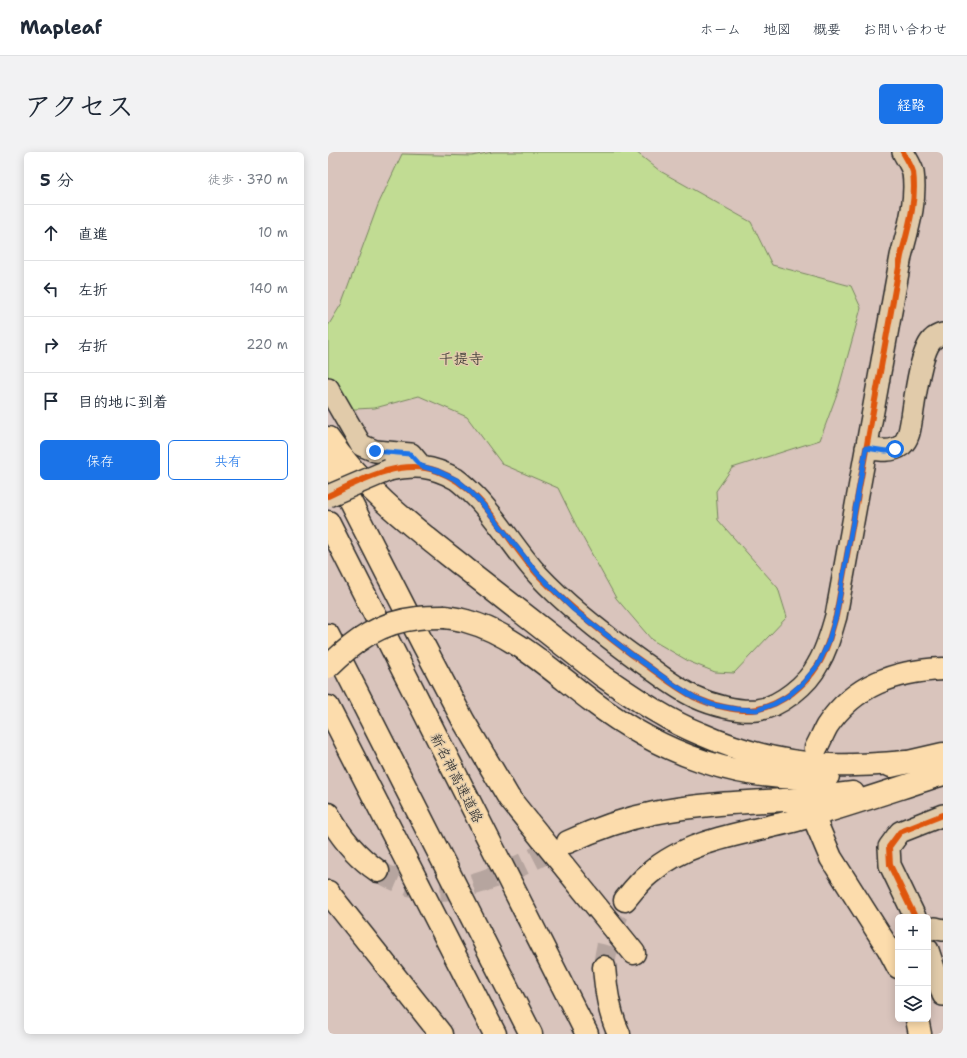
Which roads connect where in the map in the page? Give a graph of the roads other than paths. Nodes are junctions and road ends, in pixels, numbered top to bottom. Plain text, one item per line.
1 (903, 152) edge
2 (943, 334) edge
3 (328, 388) edge
4 (328, 438) edge
5 (866, 448) junction
6 (328, 458) edge
7 (421, 466) junction
8 (328, 496) edge
9 (328, 522) edge
10 (328, 635) edge
11 (328, 667) edge
12 (943, 670) edge
13 (328, 707) edge
14 (816, 748) dead end
15 (943, 754) edge
16 (906, 762) junction
17 (943, 774) edge
18 (906, 786) junction
19 (328, 814) edge
20 (943, 815) edge
21 (816, 825) dead end
22 (568, 842) tunnel mouth
23 (378, 872) tunnel mouth
24 (328, 892) edge
25 (625, 900) tunnel mouth
26 (914, 914) edge
27 (931, 929) edge
28 (943, 930) edge
29 (634, 953) dead end
30 (931, 959) edge
31 (895, 961) edge
32 (604, 967) tunnel mouth
33 (943, 995) edge
34 (917, 1022) edge
35 (441, 1034) edge
36 (495, 1034) edge
37 (531, 1034) edge
38 (587, 1034) edge
39 (619, 1034) edge
40 (920, 1034) edge

1 - 5 street
2 - 5 street
3 - 7 street
4 - 16 highway
5 - 7 street
6 - 29 highway
7 - 8 street, bridge
9 - 38 highway, 新名神高速道路
10 - 37 highway
11 - 16 highway, bridge
12 - 14 highway
13 - 36 highway
15 - 16 highway
17 - 18 highway
18 - 22 highway
18 - 25 highway
19 - 23 highway
20 - 26 street
21 - 31 highway
24 - 35 highway
27 - 28 street
30 - 33 street
32 - 39 highway
34 - 40 highway

